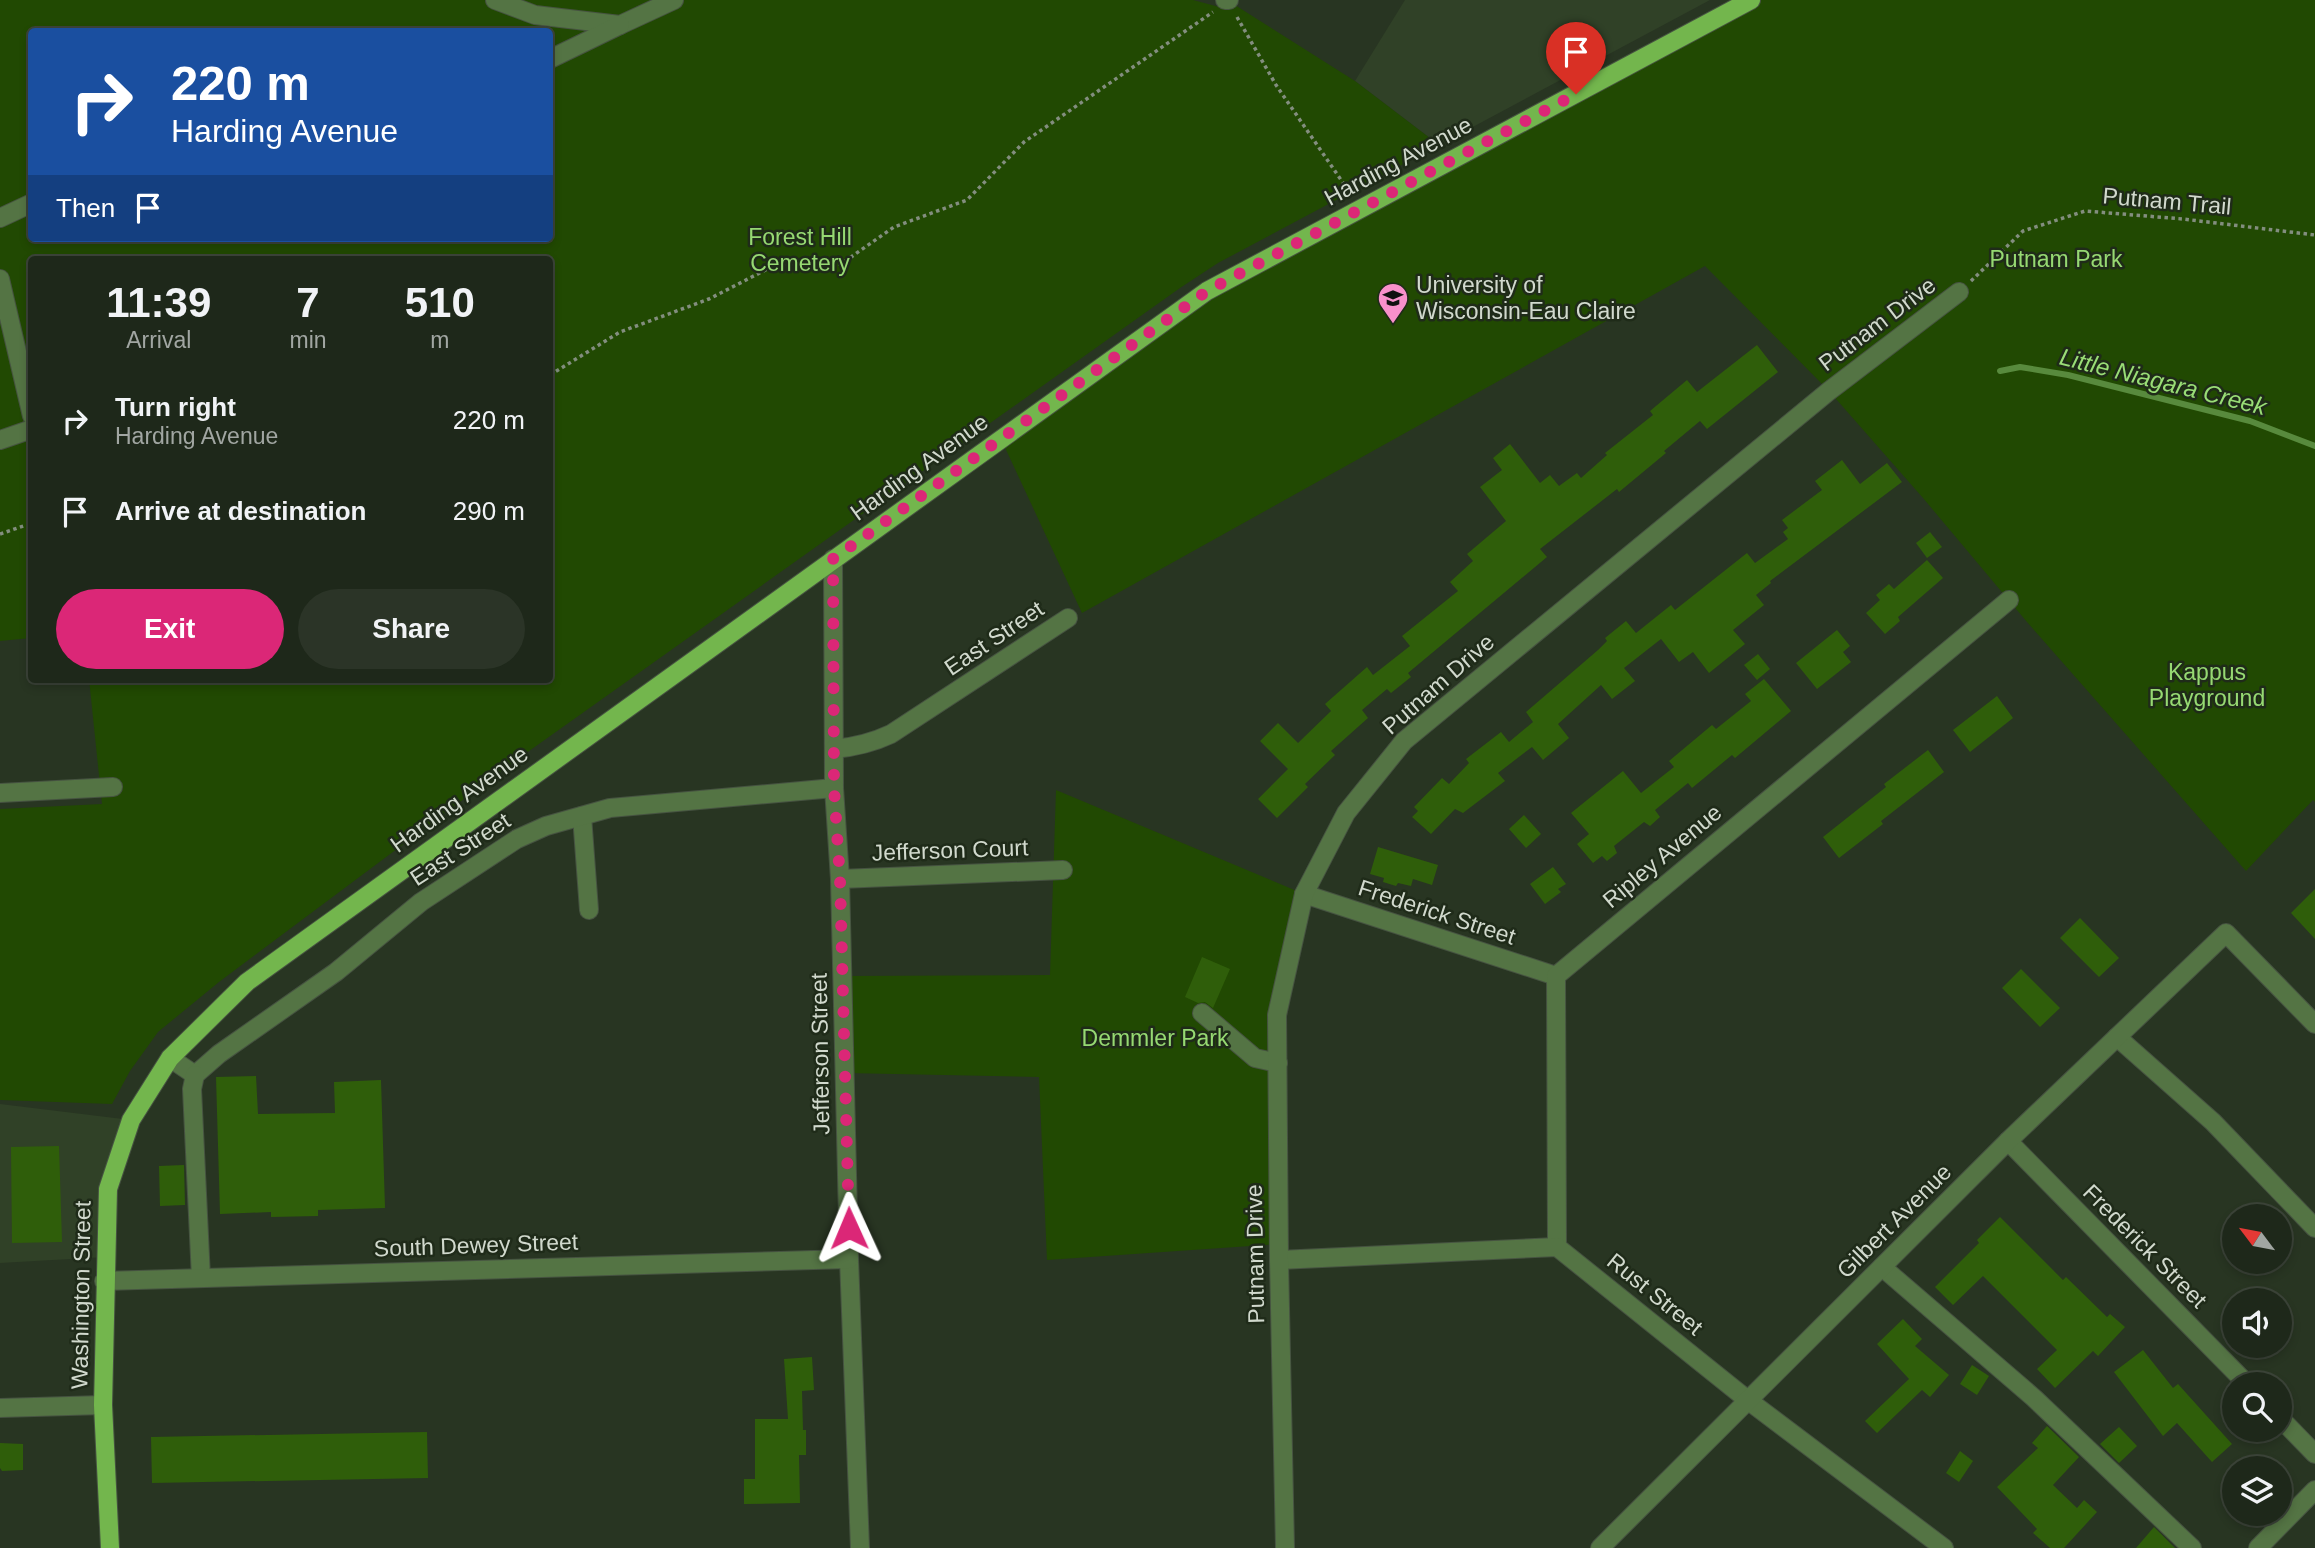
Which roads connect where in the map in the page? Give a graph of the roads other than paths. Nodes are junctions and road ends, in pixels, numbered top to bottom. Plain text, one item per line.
1 (495, 0) edge
2 (674, 0) edge
3 (1751, 0) edge
4 (620, 25) junction
5 (553, 58) edge
6 (28, 205) edge
7 (0, 218) edge
8 (0, 279) edge
9 (1959, 292) road end
10 (28, 399) edge
11 (28, 430) edge
12 (0, 440) edge
13 (833, 559) junction
14 (2008, 600) dead end
15 (1068, 618) dead end
16 (834, 749) junction
17 (113, 787) dead end
18 (834, 788) junction
19 (0, 793) edge
20 (582, 816) junction
21 (1063, 870) dead end
22 (840, 879) junction
23 (1304, 894) junction
24 (589, 910) dead end
25 (1556, 976) junction
26 (1202, 1013) dead end
27 (2315, 1024) edge
28 (2117, 1037) junction
29 (170, 1058) junction
30 (1278, 1063) junction
31 (195, 1075) junction
32 (2008, 1142) junction
33 (2315, 1228) edge
34 (1557, 1247) junction
35 (849, 1259) junction
36 (1279, 1260) junction
37 (1882, 1267) junction
38 (201, 1278) junction
39 (104, 1281) junction
40 (2235, 1372) edge
41 (1749, 1401) junction
42 (103, 1405) junction
43 (0, 1408) edge
44 (2292, 1430) edge
45 (2315, 1454) edge
46 (2315, 1490) edge
47 (110, 1548) edge
48 (860, 1548) edge
49 (1285, 1548) edge
50 (1600, 1548) edge
51 (1944, 1548) edge
52 (2192, 1548) edge
53 (2258, 1548) edge

1 - 4 street
2 - 4 street
3 - 13 main road, Harding Avenue
4 - 5 street
6 - 7 street
8 - 10 street
9 - 23 street, Putnam Drive
11 - 12 street
13 - 16 street, Jefferson Street
13 - 29 main road, Harding Avenue
14 - 25 street, Ripley Avenue
15 - 16 street, East Street
16 - 18 street, Jefferson Street
17 - 19 street
18 - 20 street, East Street
18 - 22 street, Jefferson Street
20 - 24 street
20 - 31 street, East Street
21 - 22 street, Jefferson Court
22 - 35 street, Jefferson Street
23 - 25 street, Frederick Street
23 - 30 street, Putnam Drive
25 - 34 street
26 - 30 street
27 - 28 street, Gilbert Avenue
28 - 32 street, Gilbert Avenue
28 - 33 street
29 - 31 street
29 - 39 main road, Washington Street
30 - 36 street, Putnam Drive
31 - 38 street
32 - 37 street, Gilbert Avenue
32 - 40 street, Frederick Street
34 - 36 street
34 - 41 street, Rust Street
35 - 38 street, South Dewey Street
35 - 48 street, Jefferson Street
36 - 49 street, Putnam Drive
37 - 41 street, Gilbert Avenue
37 - 52 street
38 - 39 street, South Dewey Street
39 - 42 main road, Washington Street
41 - 50 street, Gilbert Avenue
41 - 51 street, Rust Street
42 - 43 street
42 - 47 main road, Washington Street
44 - 45 street
46 - 53 street

